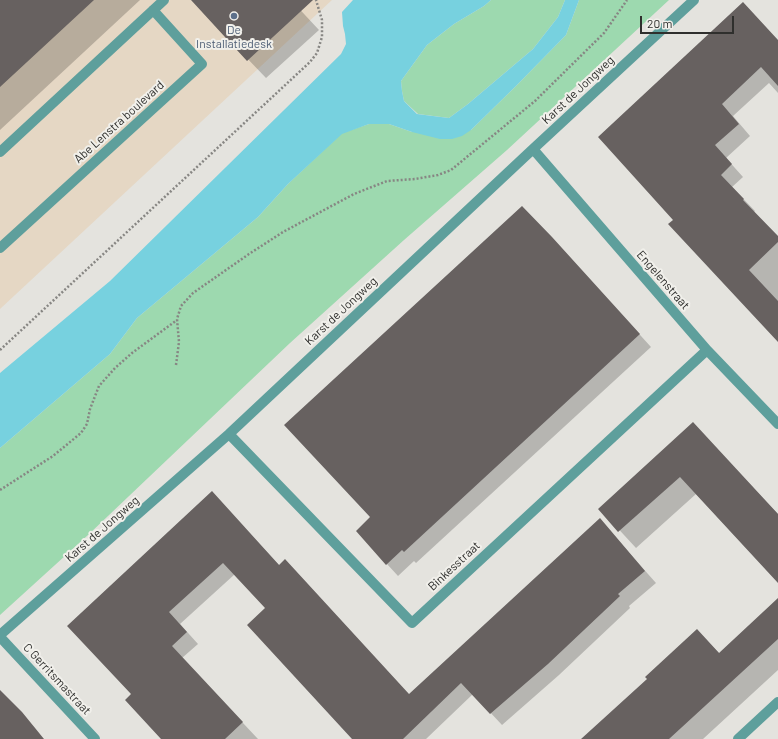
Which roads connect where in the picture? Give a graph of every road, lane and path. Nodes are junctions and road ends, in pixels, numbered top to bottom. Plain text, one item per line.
1 (164, 0) edge
2 (316, 0) edge
3 (627, 0) edge
4 (694, 0) edge
5 (153, 10) junction
6 (533, 149) junction
7 (0, 152) edge
8 (0, 248) edge
9 (177, 319) junction
10 (0, 350) edge
11 (707, 350) junction
12 (176, 365) dead end
13 (778, 424) edge
14 (229, 434) junction
15 (0, 490) edge
16 (0, 636) edge
17 (778, 702) edge
18 (95, 739) edge
19 (738, 739) edge

1 - 5 street
2 - 10 path
3 - 9 path
4 - 6 street, Karst de Jongweg
5 - 7 street
5 - 8 street, Abe Lenstra boulevard
6 - 11 street, Engelenstraat
6 - 14 street, Karst de Jongweg
9 - 12 path
9 - 15 path
11 - 13 street, Engelenstraat
11 - 14 street, Binkesstraat
14 - 16 street, Karst de Jongweg
16 - 18 street, C Gerritsmastraat
17 - 19 street

